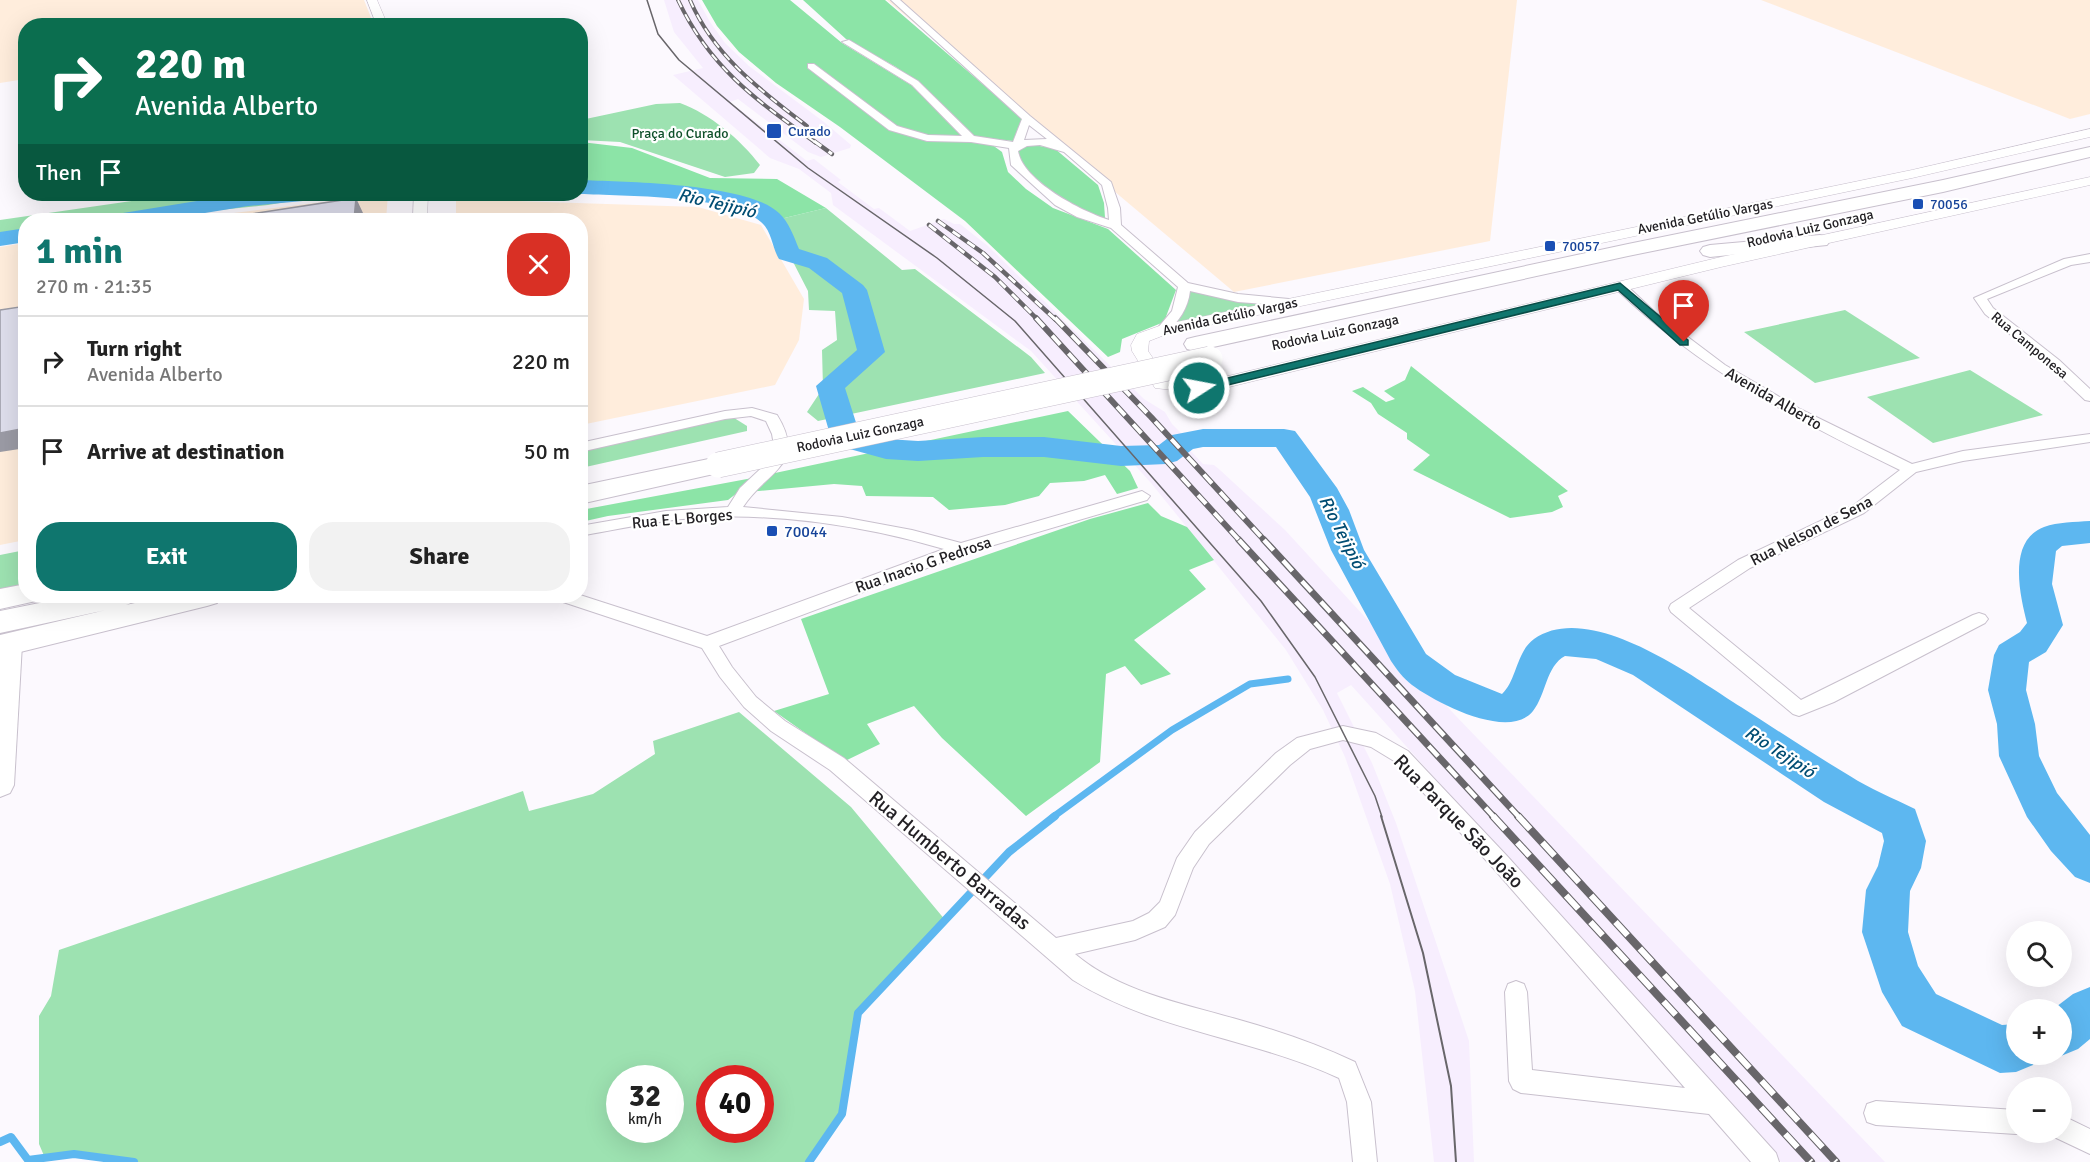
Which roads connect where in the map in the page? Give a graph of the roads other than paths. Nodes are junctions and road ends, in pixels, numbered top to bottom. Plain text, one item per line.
1 (372, 0) edge
2 (895, 0) edge
3 (380, 18) edge
4 (846, 42) dead end
5 (811, 66) dead end
6 (1027, 118) junction
7 (2090, 133) edge
8 (970, 139) junction
9 (1061, 145) junction
10 (1017, 146) junction
11 (2090, 152) edge
12 (2090, 166) edge
13 (2090, 181) edge
14 (1769, 204) junction
15 (1115, 226) junction
16 (1820, 241) junction
17 (1628, 250) junction
18 (1710, 251) junction
19 (2090, 258) edge
20 (1184, 286) junction
21 (1620, 286) junction
22 (1289, 303) junction
23 (1162, 330) junction
24 (1202, 352) junction
25 (2090, 398) edge
26 (2090, 438) edge
27 (588, 446) edge
28 (716, 456) junction
29 (1911, 469) junction
30 (588, 474) edge
31 (588, 493) edge
32 (1142, 496) dead end
33 (732, 512) junction
34 (588, 530) edge
35 (961, 549) junction
36 (18, 596) edge
37 (0, 599) edge
38 (101, 603) edge
39 (172, 603) edge
40 (584, 603) edge
41 (1979, 619) dead end
42 (3, 637) edge
43 (708, 643) junction
44 (0, 786) edge
45 (1054, 948) junction
46 (1516, 992) dead end
47 (1715, 1103) junction
48 (1876, 1113) dead end
49 (2006, 1121) edge
50 (2072, 1133) edge
51 (2090, 1142) edge
52 (1365, 1162) edge
53 (1767, 1162) edge

1 - 3 street
2 - 6 street
4 - 8 street
5 - 8 street
6 - 9 street
6 - 10 street
7 - 14 street, Avenida Getúlio Vargas
8 - 10 street
9 - 10 street
9 - 15 street
10 - 15 street
11 - 17 highway, Rodovia Luiz Gonzaga
12 - 18 highway, Rodovia Luiz Gonzaga
13 - 16 street, Avenida Getúlio Vargas
14 - 17 highway
14 - 22 street, Avenida Getúlio Vargas
15 - 20 street
16 - 18 highway
16 - 21 street, Avenida Getúlio Vargas
17 - 24 highway, Rodovia Luiz Gonzaga
18 - 24 highway, Rodovia Luiz Gonzaga
19 - 25 street, Rua Camponesa
20 - 22 street
20 - 23 street
21 - 23 street, Avenida Getúlio Vargas
21 - 29 street, Avenida Alberto
22 - 23 street, Avenida Getúlio Vargas
24 - 28 highway, Rodovia Luiz Gonzaga, bridge
26 - 29 street, Rua Nelson de Sena
27 - 33 street
28 - 30 highway, Rodovia Luiz Gonzaga
28 - 31 highway, Rodovia Luiz Gonzaga
29 - 41 street, Rua Nelson de Sena
32 - 35 street, Rua Inacio G Pedrosa
33 - 34 street, Rua E L Borges
33 - 35 street, Rua E L Borges
35 - 43 street, Rua Inacio G Pedrosa
36 - 37 highway
38 - 42 highway
39 - 42 highway
40 - 43 street
42 - 44 main road
43 - 45 street, Rua Humberto Barradas
45 - 47 street, Rua Parque São João
45 - 52 street, Rua Humberto Barradas
46 - 47 street
47 - 53 street, Rua Parque São João
48 - 49 street
50 - 51 street

